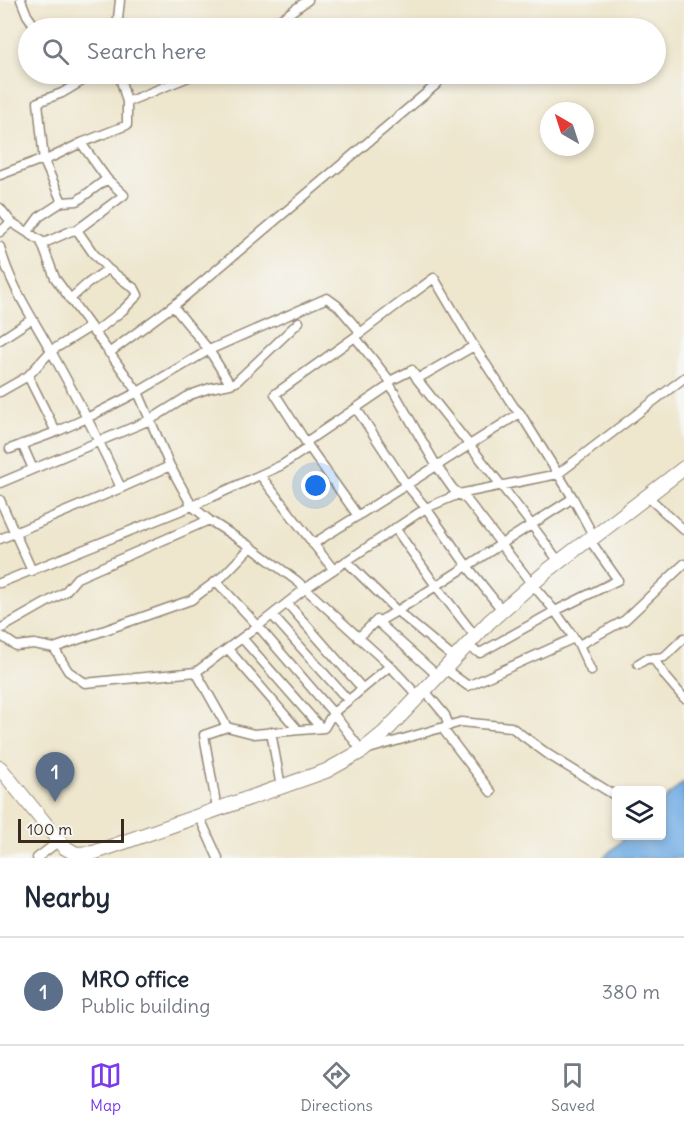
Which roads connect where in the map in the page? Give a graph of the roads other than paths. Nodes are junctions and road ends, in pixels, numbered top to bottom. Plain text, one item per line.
1 (21, 0) edge
2 (120, 0) edge
3 (309, 0) edge
4 (29, 18) edge
5 (118, 18) edge
6 (283, 18) edge
7 (77, 84) edge
8 (121, 84) edge
9 (171, 84) edge
10 (437, 84) dead end
11 (127, 102) junction
12 (81, 143) junction
13 (44, 160) junction
14 (0, 175) edge
15 (107, 179) junction
16 (62, 202) junction
17 (0, 208) edge
18 (11, 222) junction
19 (77, 230) junction
20 (0, 232) edge
21 (28, 232) junction
22 (42, 244) junction
23 (0, 250) edge
24 (108, 269) junction
25 (70, 299) junction
26 (173, 306) junction
27 (32, 319) junction
28 (299, 322) dead end
29 (92, 330) junction
30 (358, 335) junction
31 (0, 340) edge
32 (474, 346) junction
33 (51, 351) junction
34 (209, 351) junction
35 (109, 353) junction
36 (28, 376) junction
37 (684, 378) edge
38 (417, 379) junction
39 (390, 383) junction
40 (230, 384) junction
41 (0, 392) edge
42 (138, 392) junction
43 (356, 408) junction
44 (520, 413) junction
45 (87, 418) junction
46 (150, 420) junction
47 (56, 432) junction
48 (100, 441) junction
49 (22, 444) junction
50 (308, 444) junction
51 (468, 445) junction
52 (10, 449) dead end
53 (436, 465) junction
54 (170, 466) junction
55 (684, 468) edge
56 (33, 470) junction
57 (558, 474) junction
58 (260, 475) junction
59 (0, 483) edge
60 (406, 484) junction
61 (502, 484) junction
62 (121, 488) junction
63 (459, 494) junction
64 (647, 496) junction
65 (573, 498) junction
66 (0, 500) edge
67 (192, 506) junction
68 (426, 508) junction
69 (358, 516) junction
70 (209, 520) junction
71 (532, 523) junction
72 (395, 528) junction
73 (684, 530) edge
74 (15, 533) junction
75 (0, 538) edge
76 (592, 538) junction
77 (501, 543) junction
78 (313, 544) junction
79 (251, 547) junction
80 (345, 561) junction
81 (559, 562) junction
82 (684, 564) edge
83 (468, 566) junction
84 (333, 569) junction
85 (32, 571) junction
86 (216, 581) junction
87 (0, 583) edge
88 (532, 584) junction
89 (436, 586) junction
90 (306, 588) junction
91 (287, 603) junction
92 (502, 610) junction
93 (397, 611) junction
94 (555, 611) junction
95 (272, 615) junction
96 (378, 622) junction
97 (258, 626) junction
98 (0, 629) edge
99 (0, 635) edge
100 (242, 638) junction
101 (358, 638) junction
102 (684, 638) edge
103 (471, 641) junction
104 (576, 642) junction
105 (54, 648) junction
106 (228, 649) junction
107 (653, 658) junction
108 (638, 664) dead end
109 (390, 666) junction
110 (446, 668) junction
111 (591, 671) dead end
112 (196, 672) junction
113 (362, 688) junction
114 (422, 694) junction
115 (684, 698) edge
116 (348, 700) junction
117 (333, 713) junction
118 (227, 727) junction
119 (445, 727) junction
120 (321, 728) junction
121 (298, 730) junction
122 (271, 732) junction
123 (362, 751) junction
124 (1, 771) edge
125 (281, 787) junction
126 (491, 792) dead end
127 (612, 794) edge
128 (217, 809) junction
129 (199, 816) junction
130 (59, 841) junction
131 (77, 856) edge
132 (37, 858) edge
133 (218, 858) edge

1 - 4 street
2 - 5 street
3 - 6 street
7 - 13 street
8 - 11 street
9 - 11 street
10 - 26 street
11 - 12 street
12 - 13 street
12 - 15 street
13 - 14 street
13 - 16 street
15 - 16 street
15 - 19 street
16 - 21 street
17 - 18 street
18 - 20 street
18 - 21 street
19 - 22 street
19 - 24 street
21 - 22 street
22 - 25 street
23 - 27 street
24 - 25 street
24 - 29 street
25 - 29 street
26 - 34 street
26 - 35 street
27 - 31 street
27 - 33 street
28 - 40 street
29 - 33 street
29 - 35 street
30 - 32 street
30 - 34 street
30 - 39 street
30 - 50 street
32 - 38 street
32 - 44 street
33 - 36 street
33 - 45 street
34 - 40 street
34 - 42 street
35 - 42 street
36 - 41 street
36 - 47 street
37 - 57 street
38 - 39 street
38 - 51 street
39 - 43 street
39 - 53 street
40 - 46 street
42 - 45 street
42 - 46 street
43 - 50 street
43 - 60 street
44 - 51 street
44 - 57 street
45 - 47 street
45 - 48 street
46 - 48 street
46 - 54 street
47 - 49 street
48 - 56 street
48 - 62 street
49 - 52 street
49 - 56 street
50 - 58 street
50 - 69 street
51 - 53 street
51 - 61 street
53 - 60 street
53 - 63 street
54 - 62 street
54 - 67 street
55 - 64 main road
56 - 59 street
57 - 61 street
57 - 65 street
58 - 67 street
58 - 78 street
60 - 68 street
60 - 69 street
61 - 63 street
61 - 71 street
62 - 74 street
63 - 68 street
63 - 77 street
64 - 73 street
64 - 76 main road
65 - 71 street
65 - 76 street
66 - 74 street
67 - 70 street
67 - 85 street
68 - 72 street
68 - 83 street
69 - 78 street
70 - 79 street
70 - 98 street
71 - 77 street
71 - 81 street
72 - 80 street
72 - 89 street
74 - 75 street
74 - 85 street
76 - 81 main road
76 - 94 street
77 - 83 street
77 - 88 street
78 - 84 street
79 - 86 street
79 - 90 street
80 - 84 street
80 - 93 street
81 - 88 main road
82 - 104 street
83 - 89 street
83 - 92 street
84 - 90 street
85 - 87 street
86 - 97 street
86 - 105 street
88 - 92 main road
88 - 94 street
89 - 93 street
89 - 103 street
90 - 91 street
90 - 101 street
91 - 95 street
91 - 113 street
92 - 103 main road
93 - 96 street
93 - 110 street
94 - 103 street
94 - 104 street
95 - 97 street
95 - 116 street
96 - 101 street
96 - 110 street
97 - 100 street
97 - 117 street
99 - 105 street
100 - 106 street
100 - 120 street
101 - 109 street
102 - 107 street
103 - 110 main road
104 - 110 street
104 - 111 street
105 - 112 street
106 - 112 street
106 - 121 street
107 - 108 street
107 - 115 street
109 - 113 street
109 - 114 street
110 - 114 main road
112 - 118 street
113 - 116 street
114 - 119 street
114 - 123 main road
116 - 117 street
117 - 120 street
117 - 123 street
118 - 122 street
118 - 128 street
119 - 123 street
119 - 126 street
119 - 127 street
120 - 121 street
121 - 122 street
122 - 125 street
123 - 125 main road
124 - 130 main road
125 - 128 main road
128 - 129 main road
129 - 131 main road
129 - 133 street
130 - 131 main road
130 - 132 street

